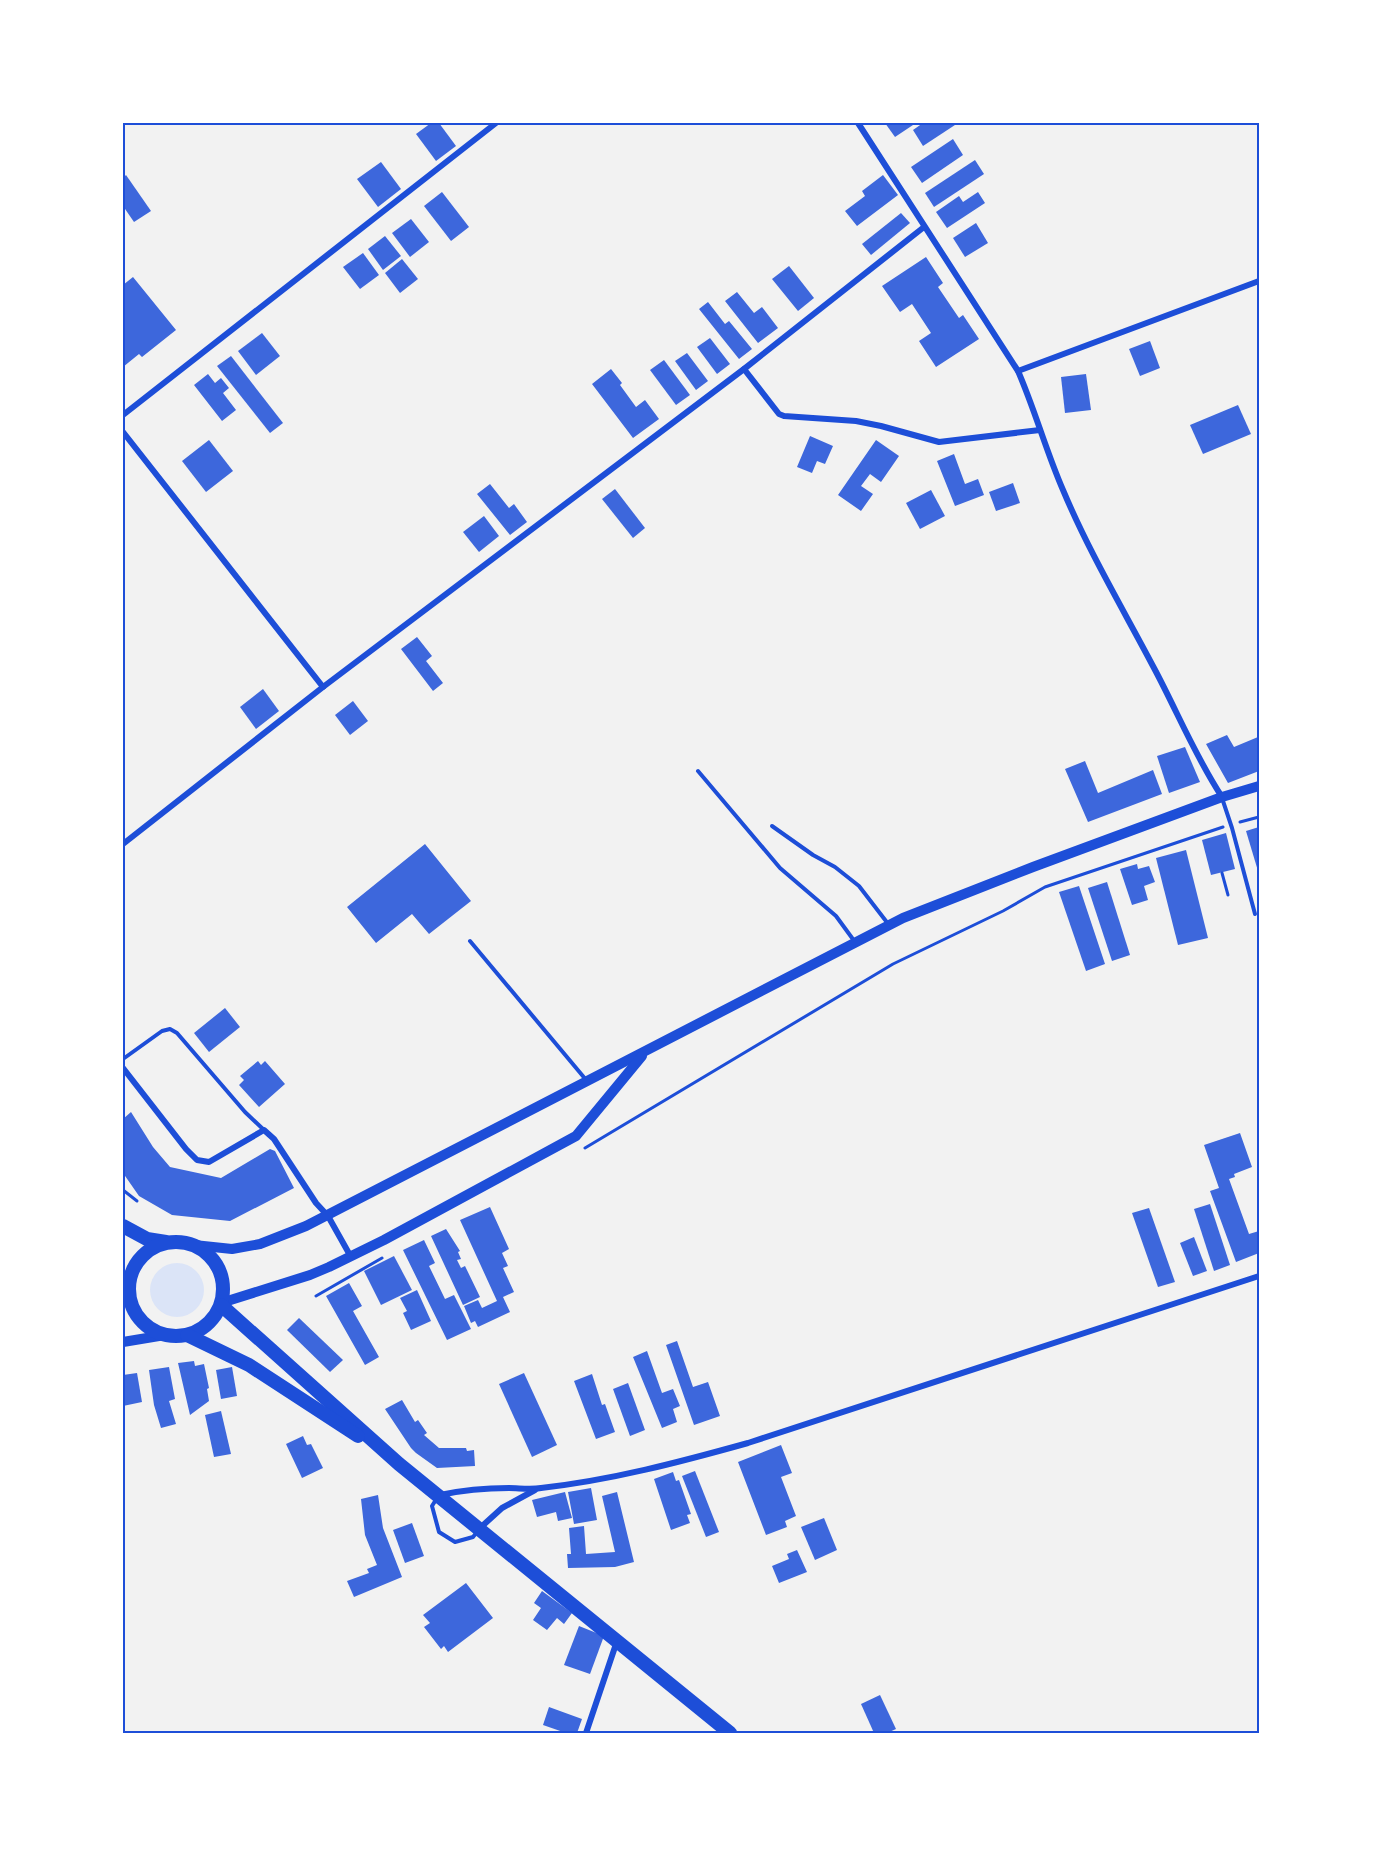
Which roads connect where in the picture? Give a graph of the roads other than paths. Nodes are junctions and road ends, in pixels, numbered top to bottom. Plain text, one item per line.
1 (496, 123) edge
2 (858, 123) edge
3 (924, 227) junction
4 (1259, 281) edge
5 (744, 369) junction
6 (1017, 371) junction
7 (123, 415) edge
8 (1040, 430) junction
9 (123, 432) edge
10 (323, 687) junction
11 (698, 771) dead end
12 (1259, 786) edge
13 (1222, 797) junction
14 (772, 826) dead end
15 (123, 844) edge
16 (1255, 914) dead end
17 (889, 925) junction
18 (470, 940) dead end
19 (855, 943) junction
20 (645, 1052) junction
21 (123, 1059) edge
22 (123, 1068) edge
23 (587, 1081) junction
24 (264, 1130) junction
25 (328, 1216) junction
26 (123, 1226) edge
27 (168, 1242) junction
28 (194, 1245) junction
29 (351, 1257) junction
30 (1259, 1276) edge
31 (126, 1286) edge
32 (221, 1304) junction
33 (165, 1335) junction
34 (187, 1335) junction
35 (123, 1342) edge
36 (399, 1464) junction
37 (538, 1489) junction
38 (439, 1495) junction
39 (480, 1528) junction
40 (617, 1641) junction
41 (586, 1733) edge
42 (730, 1733) edge

1 - 7 street
2 - 3 street
3 - 5 street
3 - 6 street
4 - 6 street
5 - 8 street
5 - 10 street
6 - 8 street
8 - 13 street
9 - 10 street
10 - 15 street
11 - 19 lane
12 - 13 street
13 - 16 lane
13 - 17 street
14 - 17 lane
17 - 19 street
18 - 23 lane
19 - 20 street
20 - 23 street
20 - 29 street
21 - 24 lane
22 - 24 street
23 - 25 street
24 - 25 street
25 - 28 street
25 - 29 street
26 - 27 main road
27 - 28 main road
27 - 31 main road
28 - 32 main road
29 - 32 street
30 - 37 street
31 - 33 main road
32 - 34 main road
32 - 36 main road
33 - 34 main road
33 - 35 street
34 - 36 main road
36 - 38 main road
37 - 38 street
37 - 39 street
38 - 39 main road
38 - 39 lane
39 - 40 main road
40 - 41 street
40 - 42 main road

